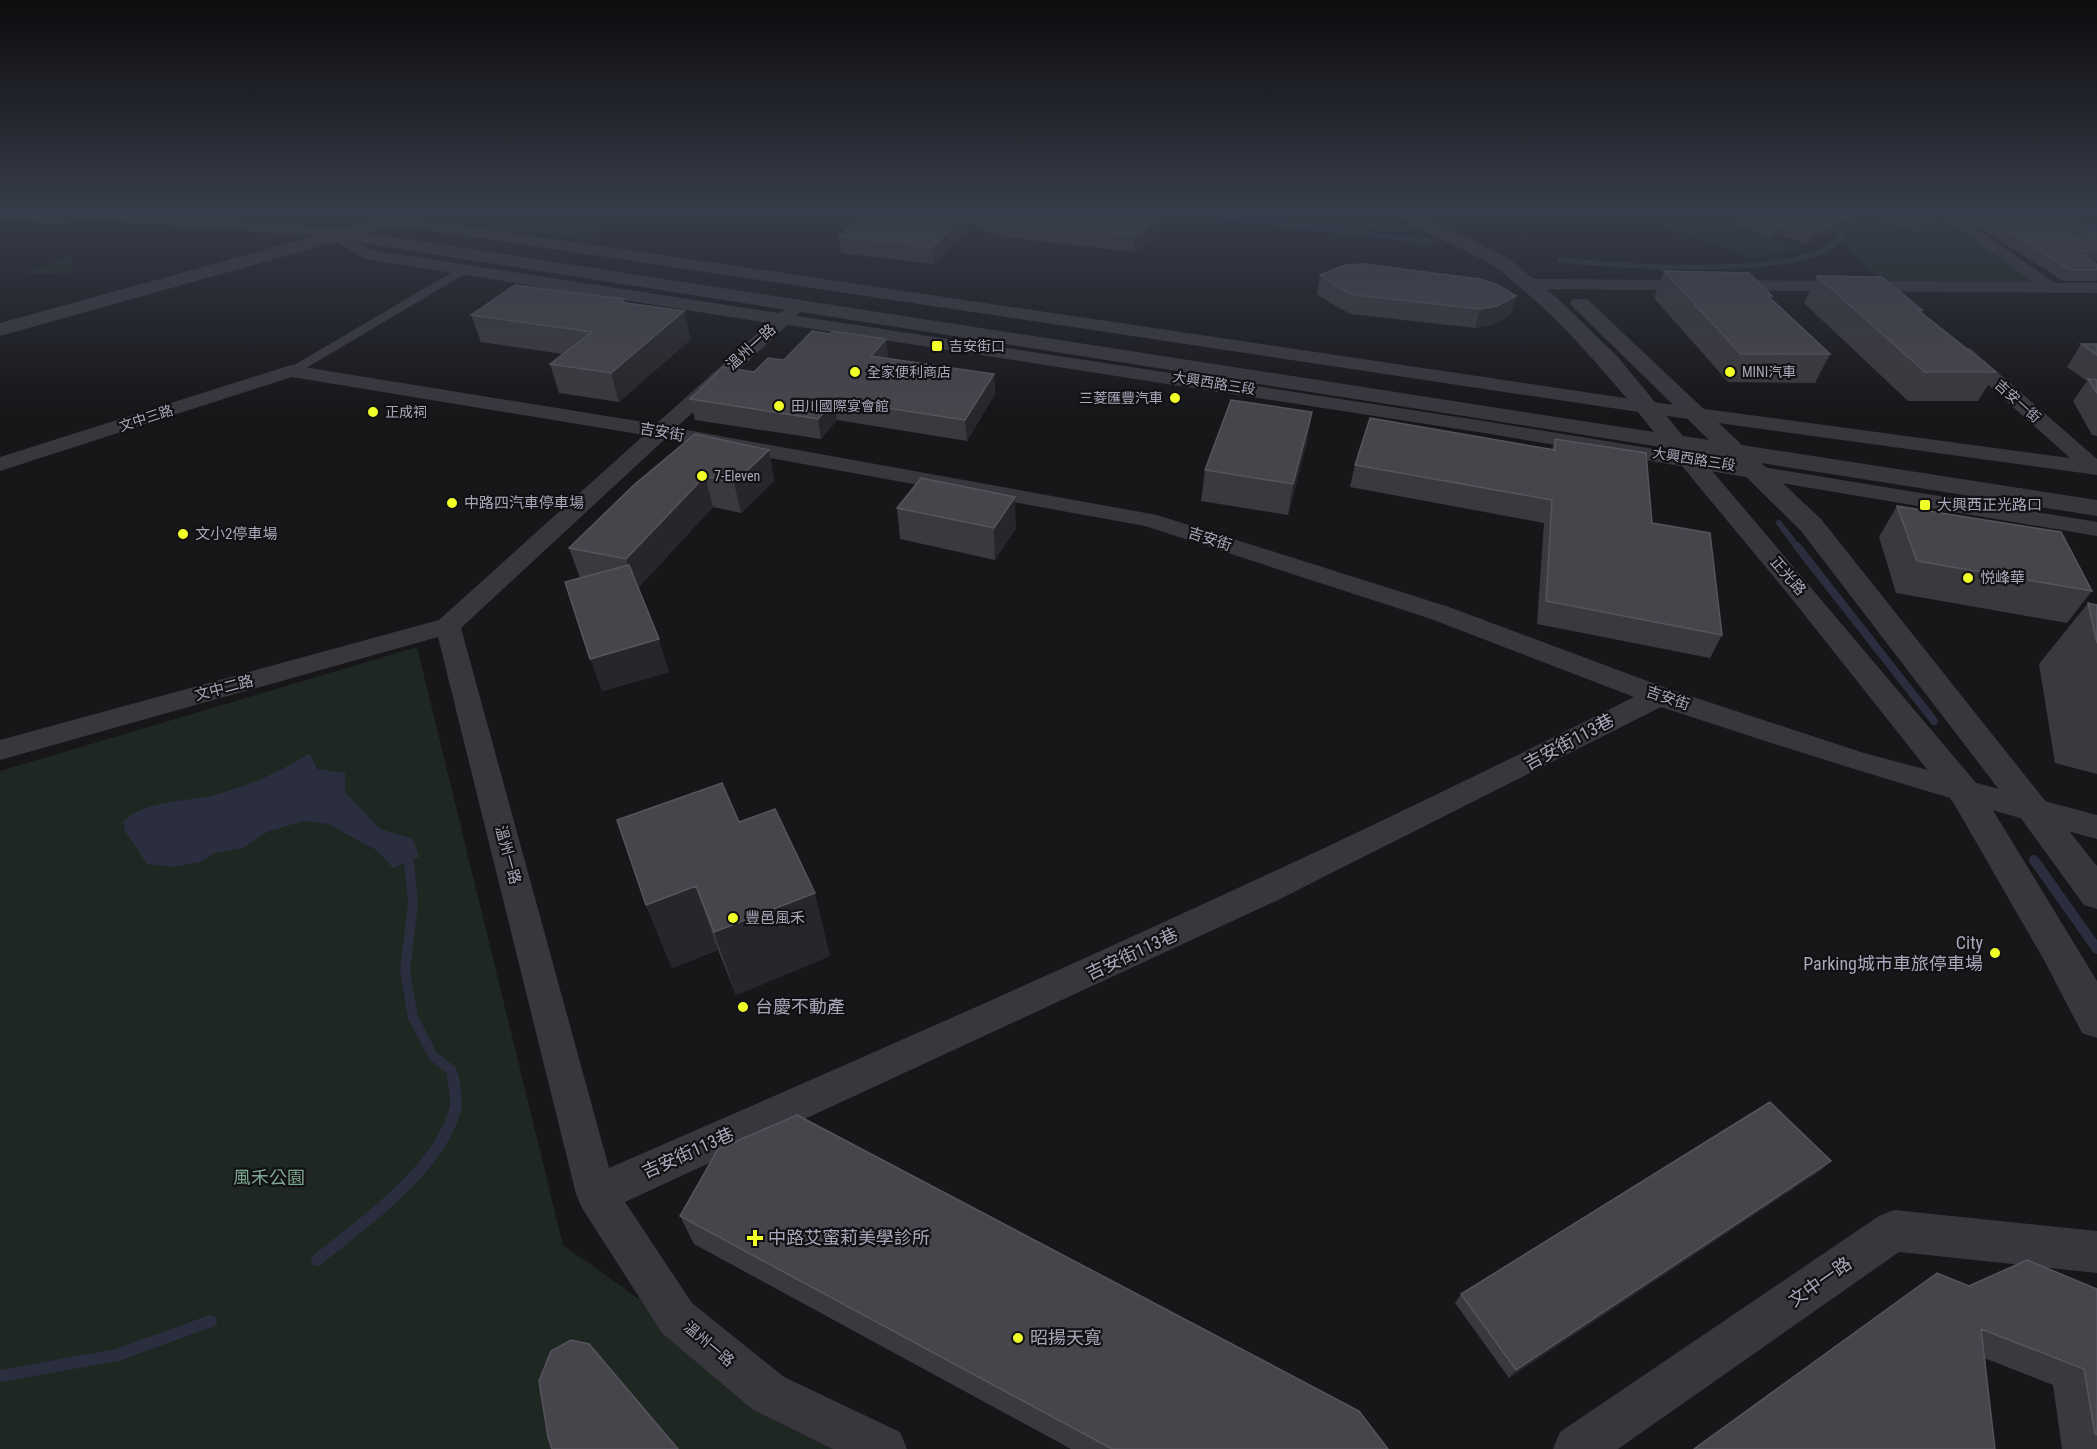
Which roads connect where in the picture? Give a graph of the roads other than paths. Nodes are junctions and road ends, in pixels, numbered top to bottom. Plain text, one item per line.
1 (133, 277) edge
2 (178, 277) edge
3 (451, 277) edge
4 (528, 277) edge
5 (655, 277) edge
6 (674, 277) edge
7 (1519, 277) edge
8 (1547, 277) edge
9 (2036, 277) edge
10 (1528, 284) junction
11 (1557, 284) junction
12 (1890, 287) junction
13 (2052, 288) junction
14 (2097, 288) edge
15 (806, 300) junction
16 (1908, 303) edge
17 (0, 316) edge
18 (0, 330) edge
19 (1953, 343) edge
20 (291, 371) junction
21 (1702, 421) junction
22 (658, 430) junction
23 (1665, 431) junction
24 (1742, 459) junction
25 (0, 464) edge
26 (2096, 474) edge
27 (2097, 508) edge
28 (2097, 529) edge
29 (448, 626) junction
30 (1659, 696) junction
31 (0, 750) edge
32 (1965, 794) junction
33 (2036, 812) junction
34 (2097, 827) edge
35 (2097, 894) edge
36 (2097, 1020) edge
37 (596, 1194) junction
38 (2097, 1252) edge
39 (883, 1449) edge
40 (1577, 1449) edge

1 - 17 street
2 - 18 street
3 - 20 street
4 - 15 street, 大興西路三段
5 - 15 street, 大興西路三段
6 - 15 street, 大興西路三段
7 - 10 street, 正光路
8 - 11 street
9 - 13 street
10 - 11 street
10 - 23 street, 正光路
11 - 12 street
11 - 21 street
12 - 13 street
12 - 16 street
13 - 14 street
15 - 22 street, 溫州一路
15 - 23 street, 大興西路三段
15 - 23 street, 大興西路三段
19 - 26 street, 吉安一街
20 - 22 street, 吉安街
20 - 25 street, 文中三路
21 - 23 street, 大興西路三段
21 - 24 street
21 - 26 street, 大興西路三段
22 - 29 street, 溫州一路
22 - 30 street, 吉安街
23 - 24 street, 大興西路三段
23 - 32 street, 正光路
24 - 27 street, 大興西路三段
24 - 28 street, 大興西路三段
24 - 33 street
29 - 31 street, 文中二路
29 - 37 street, 溫州一路
30 - 32 street, 吉安街
30 - 37 street, 吉安街113巷
32 - 33 street, 吉安街
32 - 36 street, 正光路
33 - 34 street, 吉安街
33 - 35 street
37 - 39 street, 溫州一路
38 - 40 street, 文中一路

